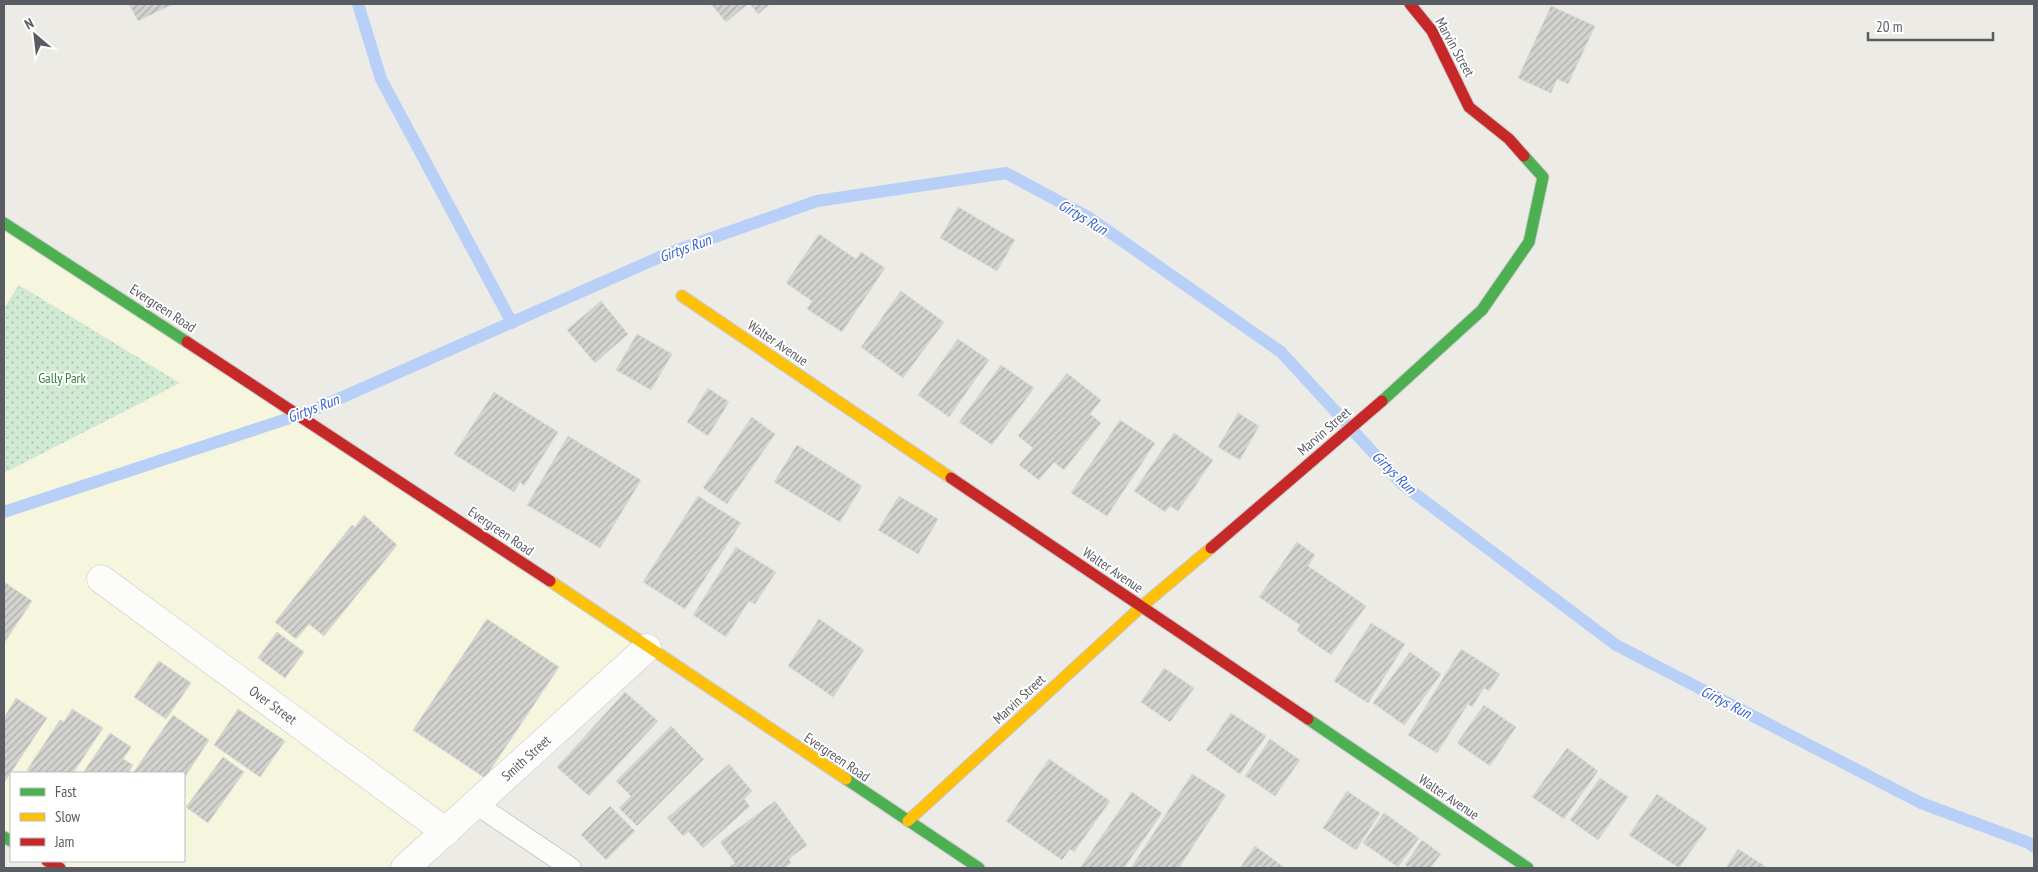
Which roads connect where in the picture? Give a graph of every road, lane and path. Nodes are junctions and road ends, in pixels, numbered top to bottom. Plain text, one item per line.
1 (1410, 4) edge
2 (4, 223) edge
3 (682, 296) dead end
4 (101, 579) dead end
5 (1141, 608) junction
6 (647, 648) junction
7 (476, 804) junction
8 (908, 822) junction
9 (446, 832) junction
10 (48, 862) edge
11 (60, 868) edge
12 (406, 868) edge
13 (571, 868) edge
14 (979, 868) edge
15 (1528, 868) edge

1 - 5 street, Marvin Street
2 - 6 street, Evergreen Road
3 - 5 street, Walter Avenue
4 - 9 street, Over Street
5 - 8 street, Marvin Street
5 - 15 street, Walter Avenue
6 - 7 street, Smith Street
6 - 8 street, Evergreen Road
7 - 9 street, Smith Street
7 - 13 lane
8 - 14 street, Evergreen Road
9 - 12 street, Smith Street
10 - 11 street

